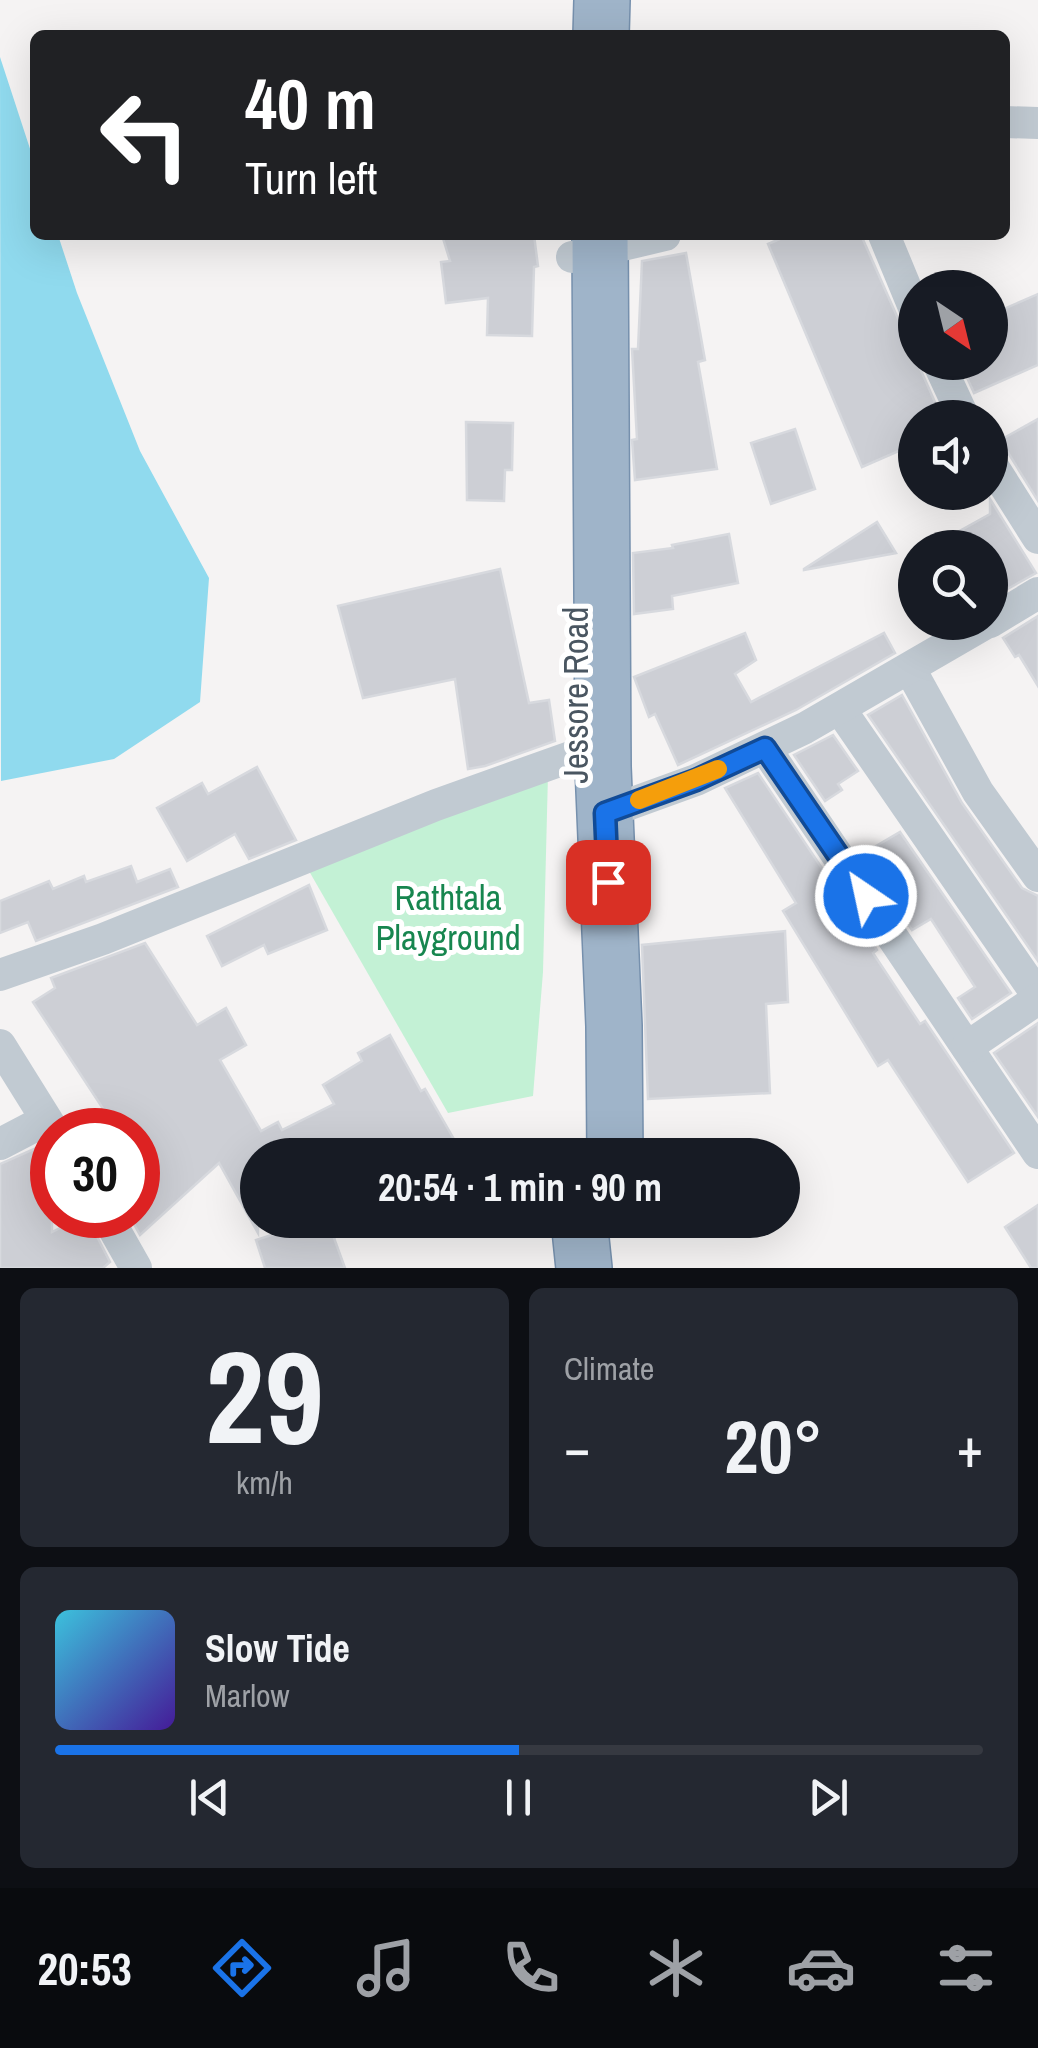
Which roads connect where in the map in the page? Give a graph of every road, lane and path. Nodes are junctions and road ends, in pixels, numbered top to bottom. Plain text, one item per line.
1 (573, 0) edge
2 (602, 0) edge
3 (572, 30) edge
4 (601, 30) edge
5 (1010, 122) edge
6 (1038, 123) edge
7 (621, 240) edge
8 (886, 240) edge
9 (586, 244) edge
10 (898, 270) edge
11 (1008, 490) edge
12 (1038, 538) edge
13 (1038, 593) edge
14 (1008, 611) edge
15 (959, 640) edge
16 (910, 669) junction
17 (840, 709) junction
18 (765, 748) junction
19 (576, 755) junction
20 (605, 813) junction
21 (1038, 876) edge
22 (0, 975) edge
23 (1038, 998) edge
24 (0, 1046) edge
25 (967, 1047) junction
26 (38, 1108) edge
27 (30, 1132) edge
28 (577, 1138) edge
29 (615, 1138) edge
30 (0, 1144) edge
31 (1038, 1153) edge
32 (119, 1238) edge
33 (580, 1238) edge
34 (616, 1238) edge
35 (136, 1268) edge
36 (584, 1268) edge
37 (617, 1268) edge

1 - 3 highway
2 - 4 highway
5 - 6 street
7 - 9 street
8 - 10 street
9 - 19 highway, Jessore Road
9 - 20 highway
11 - 12 street
13 - 14 street
15 - 16 street
16 - 17 street
16 - 21 street
17 - 18 street
17 - 23 street
18 - 20 street
18 - 25 street
19 - 22 street
19 - 28 highway, Jessore Road
20 - 29 highway
23 - 25 street
24 - 26 street
25 - 31 street
27 - 30 street
32 - 35 street
33 - 36 highway
34 - 37 highway

